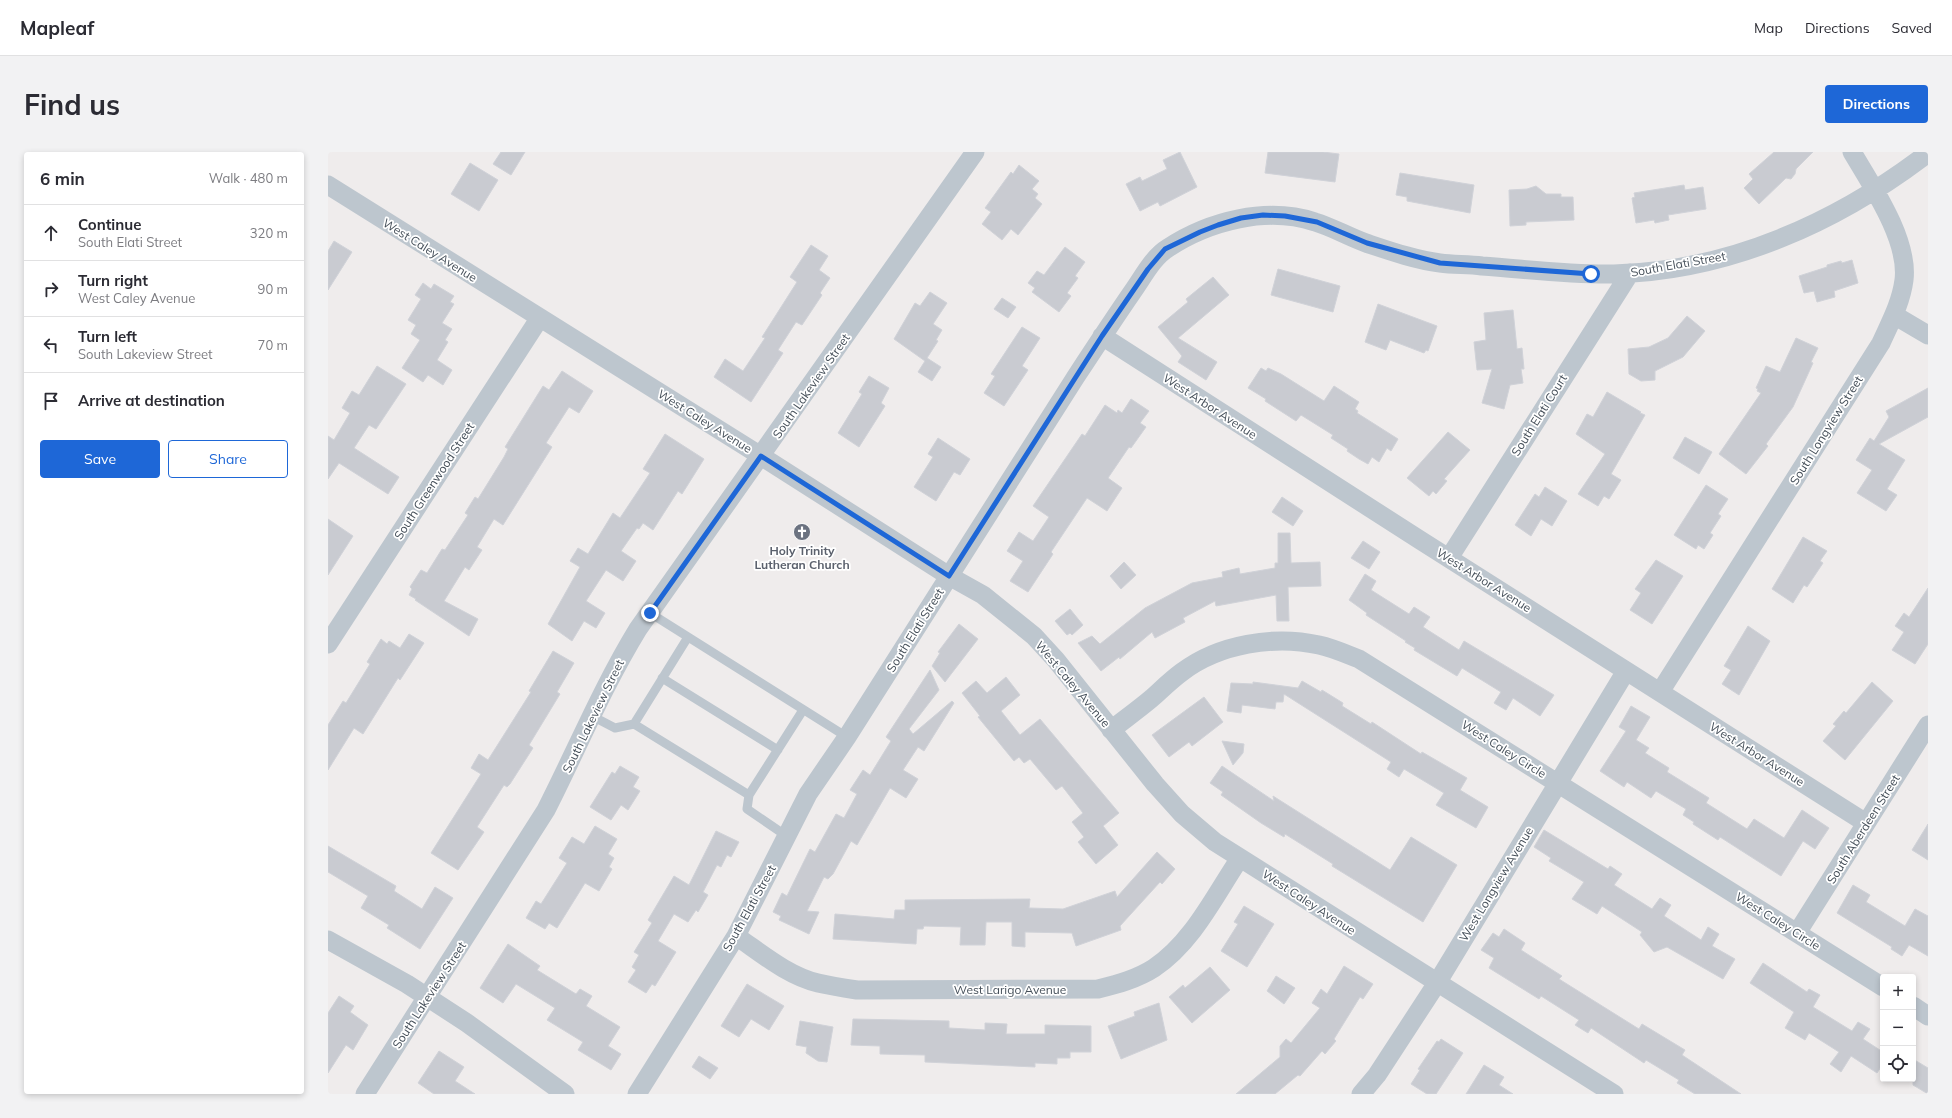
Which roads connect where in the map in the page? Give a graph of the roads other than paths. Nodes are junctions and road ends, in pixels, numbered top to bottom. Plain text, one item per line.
1 (975, 152) edge
2 (1852, 152) edge
3 (1928, 153) edge
4 (328, 185) edge
5 (1874, 189) junction
6 (1630, 273) junction
7 (1894, 315) junction
8 (539, 319) junction
9 (1928, 335) edge
10 (1102, 336) junction
11 (761, 456) junction
12 (1449, 558) junction
13 (949, 576) junction
14 (650, 613) junction
15 (688, 637) junction
16 (328, 644) edge
17 (1626, 671) junction
18 (662, 678) junction
19 (1660, 692) junction
20 (803, 710) junction
21 (590, 715) junction
22 (634, 724) junction
23 (1928, 725) edge
24 (1111, 730) junction
25 (846, 737) junction
26 (778, 750) junction
27 (1558, 783) junction
28 (749, 795) junction
29 (1866, 823) junction
30 (788, 837) junction
31 (1240, 858) junction
32 (1797, 933) junction
33 (736, 936) junction
34 (328, 940) edge
35 (1437, 983) junction
36 (1880, 985) edge
37 (427, 998) junction
38 (1916, 1008) edge
39 (1928, 1016) edge
40 (365, 1094) edge
41 (565, 1094) edge
42 (637, 1094) edge
43 (1361, 1094) edge
44 (1614, 1094) edge

1 - 11 street, South Lakeview Street
2 - 5 street, South Longview Street
3 - 5 street, South Elati Street
4 - 8 street, West Caley Avenue
5 - 6 street, South Elati Street
5 - 7 street, South Longview Street
6 - 10 street, South Elati Street
6 - 12 street, South Elati Court
7 - 9 street
7 - 19 street, South Longview Street
8 - 11 street, West Caley Avenue
8 - 16 street, South Greenwood Street
10 - 12 street, West Arbor Avenue
10 - 13 street, South Elati Street
11 - 13 street, West Caley Avenue
11 - 14 street, South Lakeview Street
12 - 17 street, West Arbor Avenue
13 - 24 street, West Caley Avenue
13 - 25 street, South Elati Street
14 - 15 lane
14 - 21 street, South Lakeview Street
15 - 18 lane
15 - 20 lane
17 - 19 street, West Arbor Avenue
17 - 27 street, West Longview Avenue
18 - 22 lane
18 - 26 lane
19 - 29 street, West Arbor Avenue
20 - 25 lane
20 - 26 lane
21 - 22 lane
21 - 37 street, South Lakeview Street
22 - 28 lane
23 - 29 street, South Aberdeen Street
24 - 27 street, West Caley Circle
24 - 31 street, West Caley Avenue
25 - 30 street, South Elati Street
26 - 28 lane
27 - 32 street, West Caley Circle
27 - 35 street, West Longview Avenue
28 - 30 lane
29 - 32 street, South Aberdeen Street
30 - 33 street, South Elati Street
31 - 33 street, West Larigo Avenue
31 - 35 street, West Caley Avenue
32 - 36 street, West Caley Circle
33 - 42 street, South Elati Street
34 - 37 street
35 - 43 street, West Longview Avenue
35 - 44 street, West Caley Avenue
37 - 40 street, South Lakeview Street
37 - 41 street
38 - 39 street

